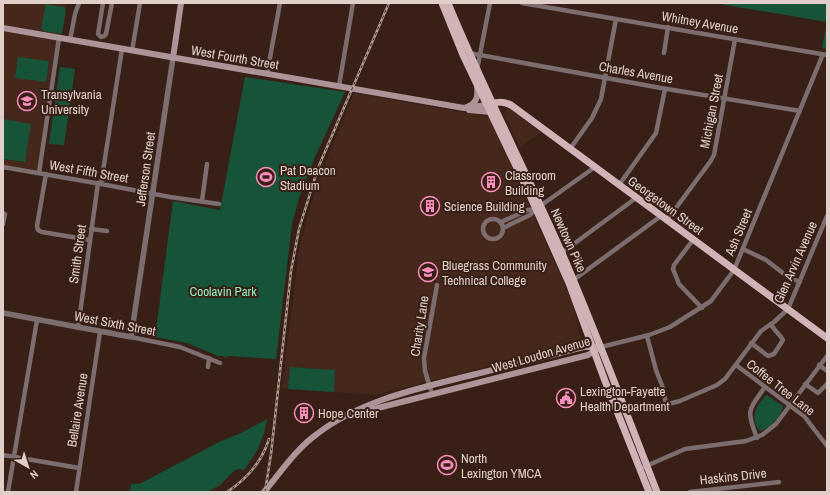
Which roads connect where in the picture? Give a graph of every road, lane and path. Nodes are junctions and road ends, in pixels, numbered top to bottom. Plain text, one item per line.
1 (79, 3) edge
2 (103, 3) edge
3 (110, 3) edge
4 (140, 3) edge
5 (181, 3) edge
6 (280, 3) edge
7 (354, 3) edge
8 (442, 3) edge
9 (448, 3) edge
10 (490, 3) edge
11 (522, 3) edge
12 (616, 19) junction
13 (668, 27) junction
14 (3, 28) edge
15 (59, 38) junction
16 (735, 39) junction
17 (70, 40) junction
18 (122, 49) junction
19 (132, 51) junction
20 (469, 53) junction
21 (664, 53) dead end
22 (825, 54) edge
23 (480, 55) junction
24 (173, 58) junction
25 (477, 72) junction
26 (267, 74) junction
27 (605, 78) junction
28 (476, 83) junction
29 (339, 86) junction
30 (665, 89) junction
31 (724, 98) junction
32 (490, 107) junction
33 (464, 108) junction
34 (800, 111) junction
35 (570, 149) junction
36 (207, 164) dead end
37 (3, 167) edge
38 (595, 167) junction
39 (39, 173) junction
40 (46, 174) junction
41 (99, 184) junction
42 (618, 185) junction
43 (153, 194) junction
44 (636, 198) junction
45 (202, 201) junction
46 (219, 204) dead end
47 (538, 208) junction
48 (3, 213) edge
49 (661, 216) junction
50 (827, 216) edge
51 (668, 220) junction
52 (501, 222) junction
53 (3, 224) edge
54 (91, 228) junction
55 (503, 228) junction
56 (107, 231) dead end
57 (90, 240) junction
58 (694, 240) junction
59 (743, 249) junction
60 (559, 255) junction
61 (734, 270) junction
62 (571, 282) junction
63 (800, 282) junction
64 (437, 285) dead end
65 (702, 308) junction
66 (788, 309) junction
67 (3, 314) edge
68 (37, 320) junction
69 (771, 324) junction
70 (78, 328) junction
71 (100, 332) junction
72 (647, 336) junction
73 (131, 337) junction
74 (827, 338) edge
75 (751, 343) junction
76 (601, 347) junction
77 (593, 349) junction
78 (827, 356) edge
79 (209, 358) junction
80 (220, 363) dead end
81 (736, 365) junction
82 (819, 365) junction
83 (208, 367) dead end
84 (827, 371) edge
85 (805, 384) junction
86 (827, 384) edge
87 (430, 385) junction
88 (765, 387) junction
89 (432, 394) junction
90 (666, 404) junction
91 (790, 405) junction
92 (625, 413) junction
93 (350, 414) junction
94 (757, 438) junction
95 (827, 446) edge
96 (3, 455) edge
97 (14, 457) junction
98 (647, 466) junction
99 (80, 468) junction
100 (639, 469) junction
101 (779, 482) dead end
102 (8, 492) edge
103 (76, 492) edge
104 (264, 492) edge
105 (649, 492) edge
106 (657, 492) edge
107 (690, 492) edge

1 - 17 street
2 - 3 street
4 - 19 street
5 - 24 main road, Jefferson Street
6 - 26 street
7 - 29 street
8 - 28 main road, Newtown Pike
9 - 20 main road, Newtown Pike
10 - 23 street
11 - 12 street, Whitney Avenue
12 - 13 street, Whitney Avenue
12 - 27 street
13 - 16 street, Whitney Avenue
13 - 21 street
14 - 15 main road, West Fourth Street
15 - 17 main road, West Fourth Street
15 - 39 street
16 - 22 street, Whitney Avenue
16 - 31 street, Michigan Street
17 - 18 main road, West Fourth Street
18 - 19 main road, West Fourth Street
18 - 41 street, Smith Street
19 - 24 main road, West Fourth Street
20 - 23 street, Charles Avenue
20 - 25 main road, Newtown Pike
22 - 34 street, Ash Street
23 - 25 street
23 - 27 street, Charles Avenue
24 - 26 main road, West Fourth Street
24 - 43 street, Jefferson Street
25 - 32 main road, Newtown Pike
26 - 29 main road, West Fourth Street
27 - 30 street, Charles Avenue
27 - 35 street
28 - 32 main road, Newtown Pike
28 - 33 main road
29 - 33 main road, West Fourth Street
30 - 31 street, Charles Avenue
30 - 42 street
31 - 34 street, Charles Avenue
31 - 51 street, Michigan Street
32 - 33 main road, West Fourth Street
32 - 35 main road, Georgetown Street
32 - 47 main road, Newtown Pike
34 - 59 street, Ash Street
35 - 38 main road, Georgetown Street
36 - 45 street
37 - 39 street, West Fifth Street
38 - 42 main road, Georgetown Street
38 - 47 street
39 - 40 street, West Fifth Street
40 - 41 street, West Fifth Street
40 - 57 street
41 - 43 street, West Fifth Street
41 - 54 street, Smith Street
42 - 44 main road, Georgetown Street
43 - 45 street, West Fifth Street
43 - 73 street, Jefferson Street
44 - 49 main road, Georgetown Street
44 - 60 street
45 - 46 street, West Fifth Street
47 - 52 street
47 - 55 street
47 - 60 main road, Newtown Pike
48 - 53 street
49 - 51 main road, Georgetown Street
49 - 62 street
50 - 63 street, Glen Arvin Avenue
51 - 58 main road, Georgetown Street
52 - 55 street
52 - 55 street
54 - 56 street
54 - 57 street, Smith Street
57 - 70 street, Smith Street
58 - 61 main road, Georgetown Street
58 - 65 street
59 - 61 street, Ash Street
59 - 63 street
60 - 62 main road, Newtown Pike
61 - 65 street, Ash Street
61 - 66 main road, Georgetown Street
62 - 76 main road, Newtown Pike
62 - 77 main road, Newtown Pike
63 - 66 street, Glen Arvin Avenue
64 - 87 street, Charity Lane
65 - 72 street, Ash Street
66 - 69 street, Glen Arvin Avenue
66 - 74 main road, Georgetown Street
67 - 68 street, West Sixth Street
68 - 70 street, West Sixth Street
68 - 97 street
69 - 75 street, Glen Arvin Avenue
69 - 75 street
70 - 71 street, West Sixth Street
71 - 73 street, West Sixth Street
71 - 99 street, Bellaire Avenue
72 - 76 street, Ash Street
72 - 90 street
73 - 79 street, West Sixth Street
75 - 81 street, Glen Arvin Avenue
76 - 77 main road, West Loudon Avenue
76 - 92 main road, Newtown Pike
77 - 87 main road, West Loudon Avenue
77 - 89 main road, West Loudon Avenue
77 - 100 main road, Newtown Pike
78 - 82 street
79 - 80 street, West Sixth Street
79 - 83 street
81 - 88 street, Coffee Tree Lane
81 - 90 street, Glen Arvin Avenue
82 - 84 street
82 - 85 street
85 - 86 street
85 - 91 street
87 - 89 street, Charity Lane
87 - 93 main road, West Loudon Avenue
88 - 91 street, Coffee Tree Lane
88 - 94 street
89 - 93 main road, West Loudon Avenue
90 - 92 street, Glen Arvin Avenue
91 - 94 street
91 - 95 street, Coffee Tree Lane
92 - 98 main road, Newtown Pike
93 - 104 main road, West Loudon Avenue
94 - 98 street
96 - 97 street
97 - 99 street
97 - 102 street
98 - 100 street
98 - 106 main road, Newtown Pike
99 - 103 street, Bellaire Avenue
100 - 105 main road, Newtown Pike
101 - 107 street, Haskins Drive

